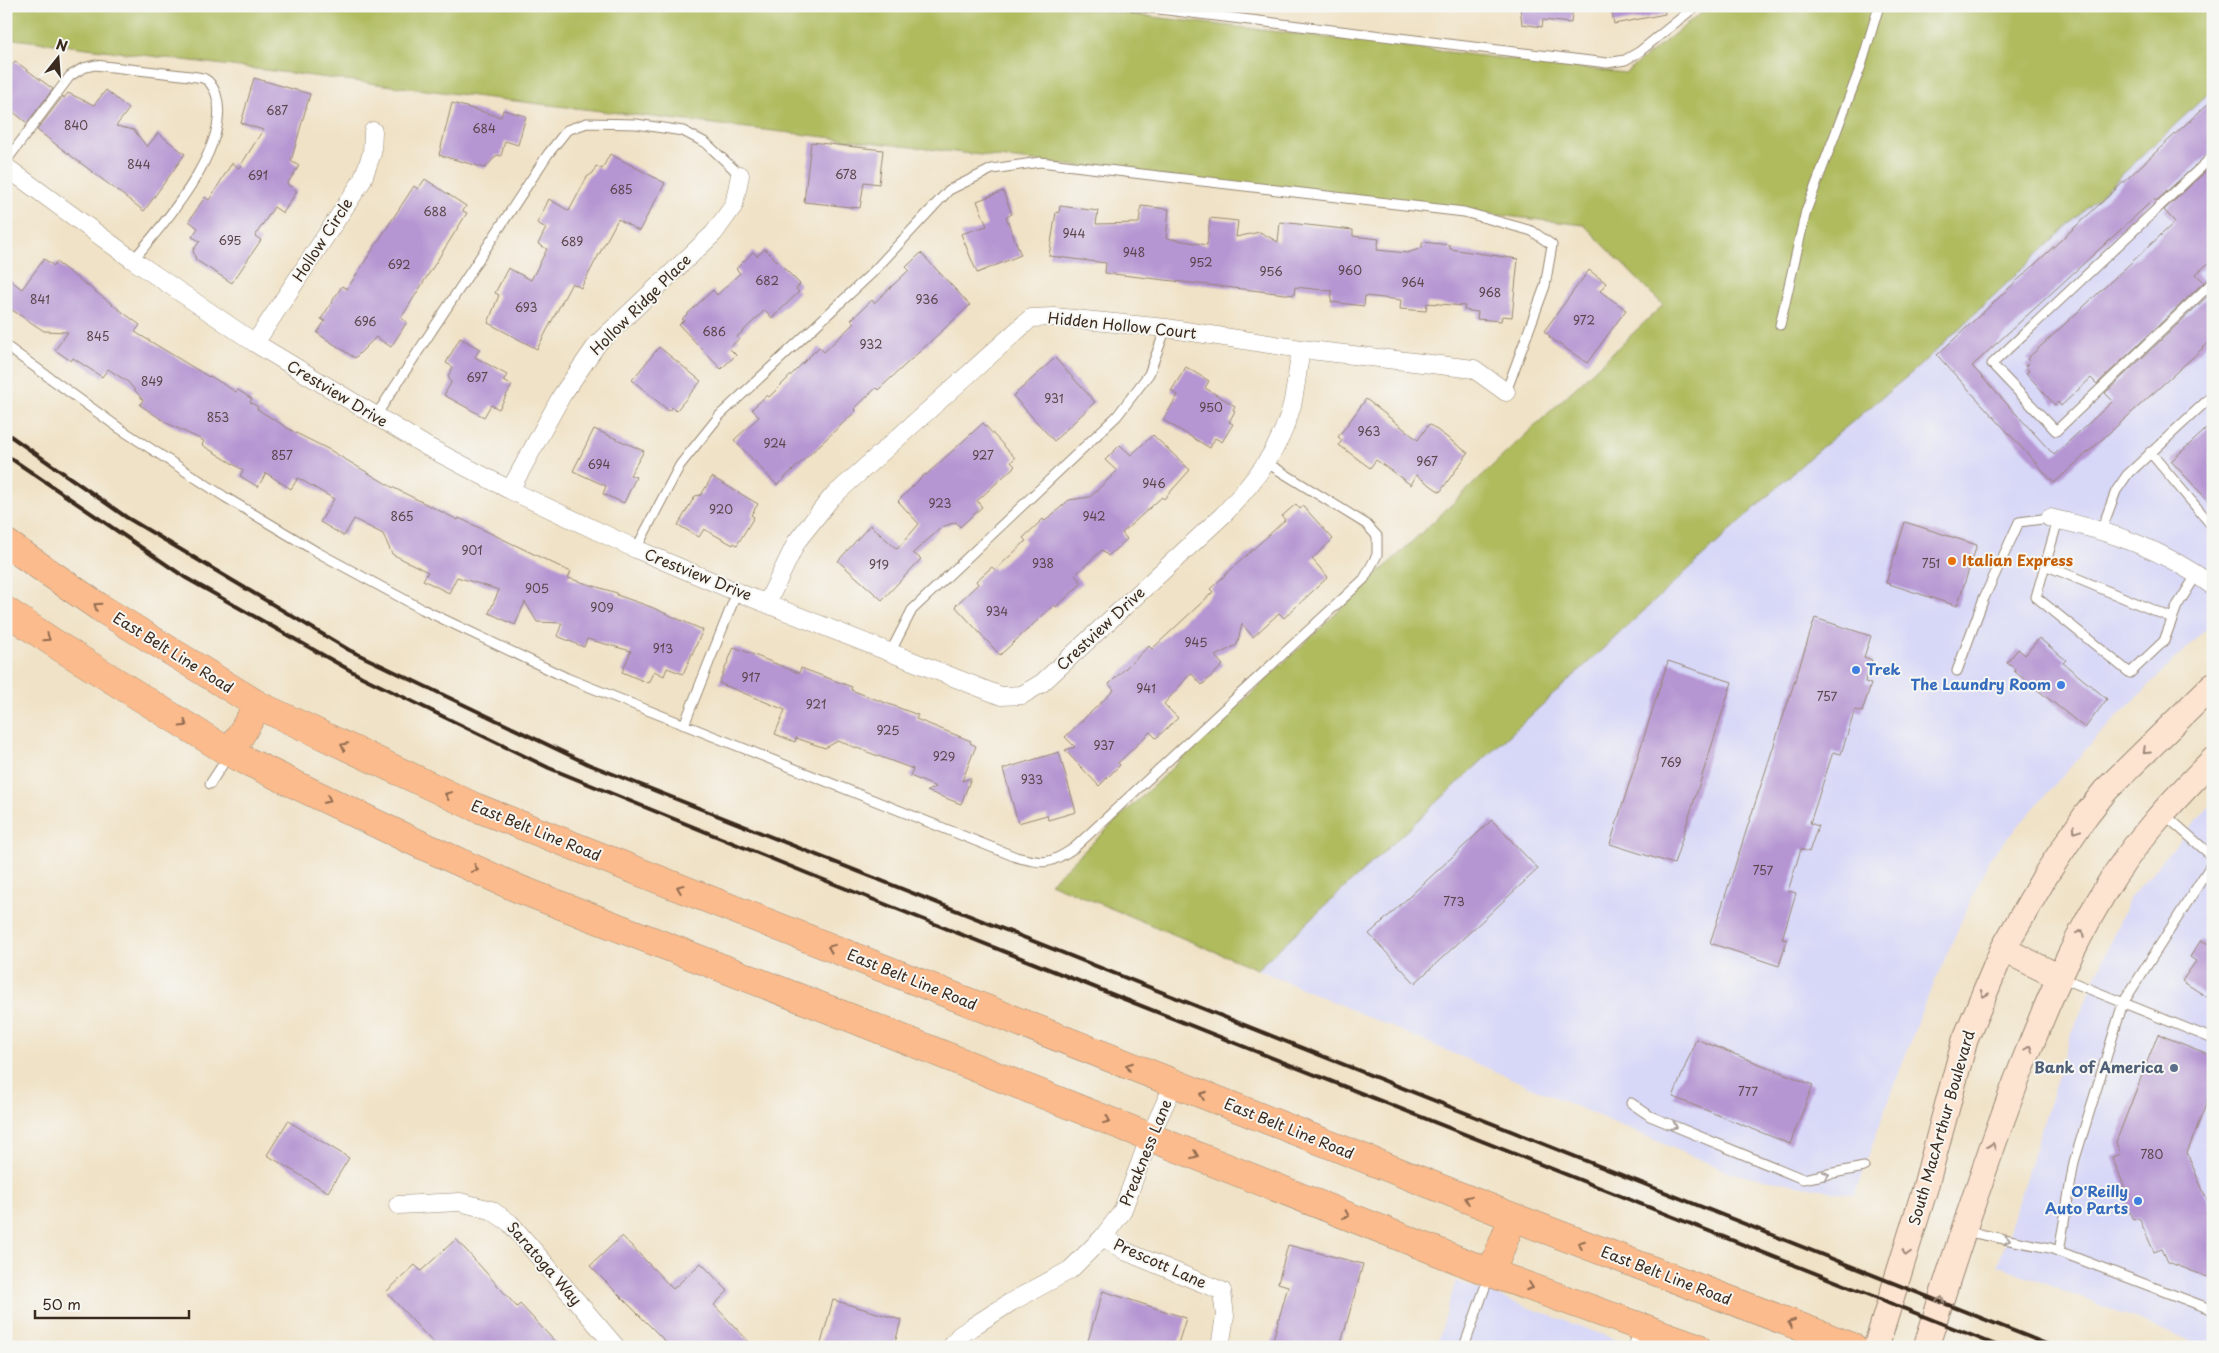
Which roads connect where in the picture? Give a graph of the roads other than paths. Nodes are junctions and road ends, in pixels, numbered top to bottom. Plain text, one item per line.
1 (1134, 6) edge
2 (1696, 6) edge
3 (1879, 6) edge
4 (373, 131) dead end
5 (2213, 156) edge
6 (6, 161) edge
7 (6, 167) edge
8 (740, 175) joint
9 (133, 260) junction
10 (2213, 282) edge
11 (1780, 325) dead end
12 (1166, 328) junction
13 (255, 343) junction
14 (6, 346) edge
15 (1301, 349) junction
16 (1506, 392) joint
17 (2211, 401) edge
18 (375, 417) junction
19 (2150, 452) junction
20 (1267, 463) junction
21 (510, 490) junction
22 (2054, 519) junction
23 (2213, 527) edge
24 (2101, 531) junction
25 (6, 543) edge
26 (636, 549) junction
27 (2045, 565) junction
28 (2197, 574) junction
29 (2213, 586) edge
30 (736, 592) junction
31 (767, 603) junction
32 (6, 610) edge
33 (2172, 618) junction
34 (890, 653) junction
35 (1957, 671) dead end
36 (2213, 685) edge
37 (258, 705) junction
38 (684, 725) junction
39 (230, 753) junction
40 (2213, 760) edge
41 (210, 784) dead end
42 (2163, 813) junction
43 (2213, 857) edge
44 (2213, 862) edge
45 (2002, 948) junction
46 (2059, 977) junction
47 (2123, 1003) junction
48 (2213, 1039) edge
49 (1174, 1084) junction
50 (1631, 1103) dead end
51 (1150, 1136) junction
52 (1864, 1167) dead end
53 (398, 1205) dead end
54 (1513, 1217) junction
55 (1964, 1231) junction
56 (1103, 1237) junction
57 (2055, 1250) junction
58 (1491, 1272) junction
59 (2213, 1310) edge
60 (1636, 1336) edge
61 (1467, 1346) edge
62 (616, 1347) edge
63 (951, 1347) edge
64 (1220, 1347) edge
65 (1697, 1347) edge
66 (1853, 1347) edge
67 (1876, 1347) edge
68 (1926, 1347) edge

1 - 2 lane
3 - 11 lane
4 - 13 street, Hollow Circle
5 - 10 lane
6 - 9 lane
7 - 9 street, Crestview Drive
8 - 18 lane
8 - 21 street, Hollow Ridge Place
9 - 13 street, Crestview Drive
12 - 15 street, Hidden Hollow Court
12 - 31 street, Hidden Hollow Court
12 - 34 lane
13 - 18 street, Crestview Drive
14 - 38 lane
15 - 16 street, Hidden Hollow Court
15 - 20 street, Crestview Drive
16 - 26 lane
17 - 19 lane
18 - 21 street, Crestview Drive
19 - 23 lane
19 - 24 lane
20 - 34 street, Crestview Drive
20 - 38 lane
21 - 26 street, Crestview Drive
22 - 24 street
22 - 27 lane
22 - 35 lane
24 - 28 street
37 -> 25 main road, East Belt Line Road
26 - 30 street, Crestview Drive
27 - 33 lane
27 - 33 lane
28 - 29 street
28 - 33 lane
30 - 31 street, Crestview Drive
30 - 38 lane
31 - 34 street, Crestview Drive
32 -> 39 main road
36 -> 45 main road, South MacArthur Boulevard
37 - 39 main road
49 -> 37 main road, East Belt Line Road
39 - 41 lane
39 -> 51 main road
40 - 42 main road
42 - 43 lane
46 -> 42 main road
44 - 47 lane
45 - 46 main road
45 -> 67 main road, South MacArthur Boulevard
46 - 47 lane
55 -> 46 main road
47 - 48 lane
47 - 57 lane
49 - 51 street, Preakness Lane
54 -> 49 main road, East Belt Line Road
50 -> 52 lane
51 - 56 street, Preakness Lane
51 -> 58 main road
53 - 62 street, Saratoga Way
54 - 58 main road
66 -> 54 main road, East Belt Line Road
55 -> 57 lane
68 -> 55 main road
56 - 63 street, Preakness Lane
56 - 64 street, Prescott Lane
57 - 59 lane
58 -> 60 main road
58 - 61 lane
60 - 65 main road

